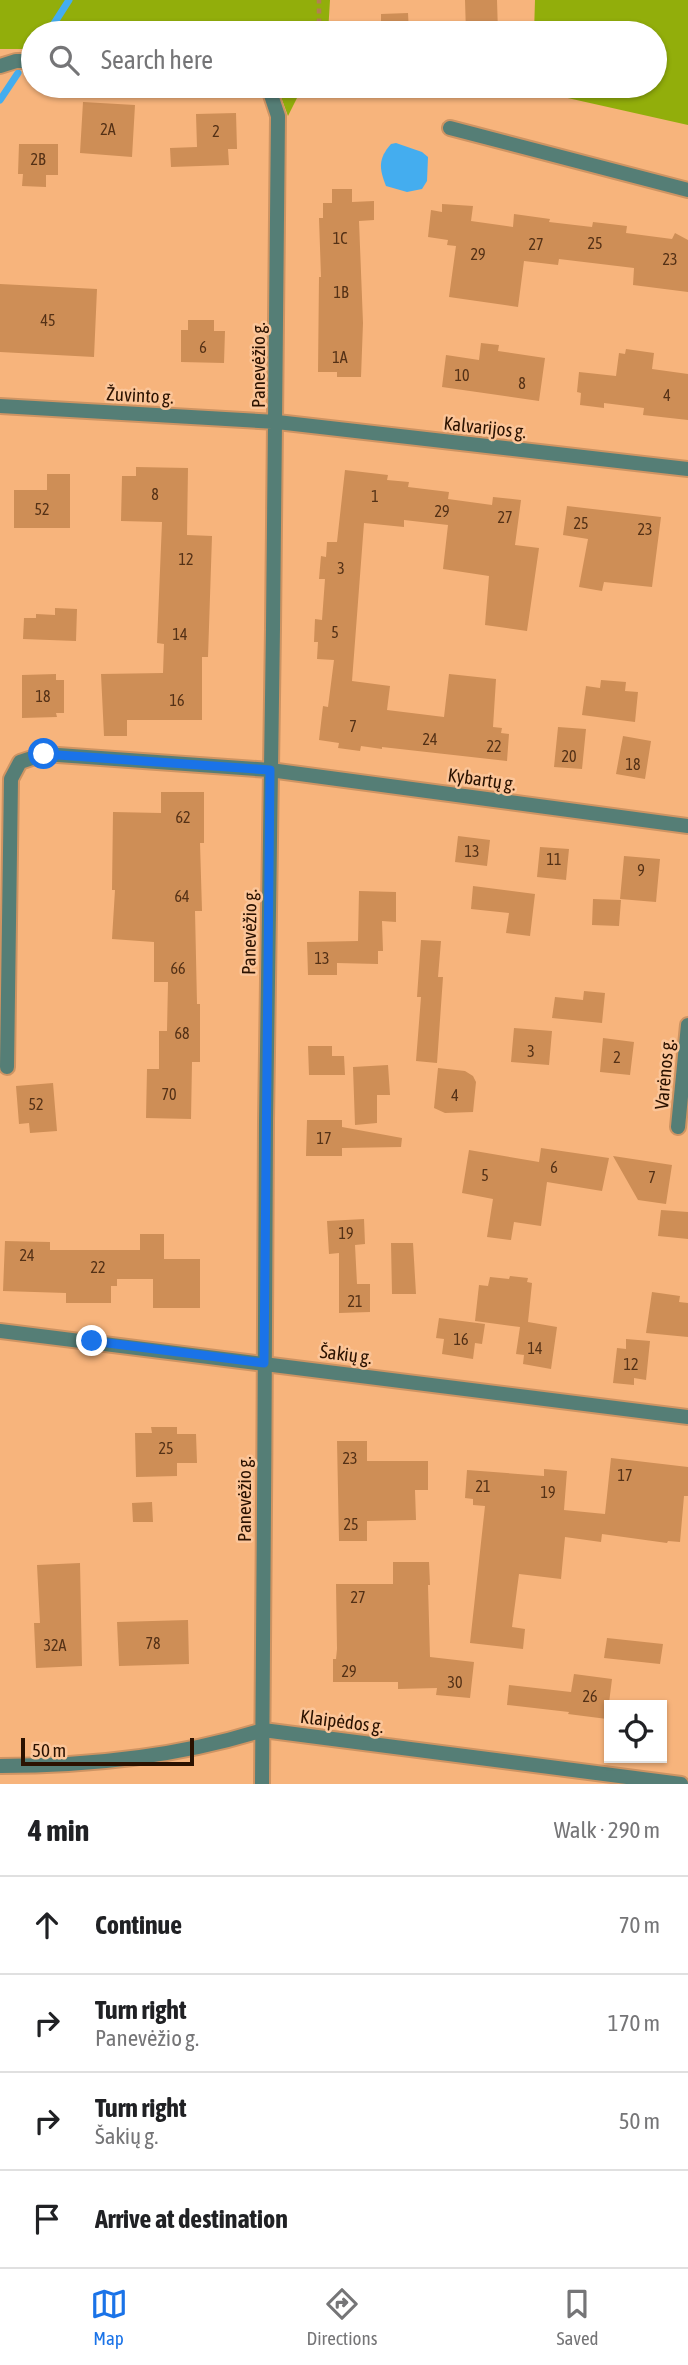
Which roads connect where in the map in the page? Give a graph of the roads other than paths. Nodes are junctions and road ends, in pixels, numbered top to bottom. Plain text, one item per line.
1 (21, 61) edge
2 (0, 66) edge
3 (273, 98) edge
4 (450, 128) dead end
5 (688, 190) edge
6 (0, 406) edge
7 (277, 422) junction
8 (688, 469) edge
9 (270, 770) junction
10 (688, 826) edge
11 (688, 1025) edge
12 (7, 1067) dead end
13 (678, 1127) dead end
14 (0, 1331) edge
15 (264, 1363) junction
16 (688, 1417) edge
17 (263, 1730) junction
18 (0, 1766) edge
19 (262, 1784) edge
20 (681, 1784) edge

1 - 2 street
3 - 7 street, Panevėžio g.
4 - 5 street
6 - 7 street, Žuvinto g.
7 - 8 street, Kalvarijos g.
7 - 9 street, Panevėžio g.
9 - 10 street, Kybartų g.
9 - 12 street, Kybartų g.
9 - 15 street, Panevėžio g.
11 - 13 street, Varėnos g.
14 - 15 street, Šakių g.
15 - 16 street, Šakių g.
15 - 17 street, Panevėžio g.
17 - 18 street, Klaipėdos g.
17 - 19 street, Panevėžio g.
17 - 20 street, Klaipėdos g.

